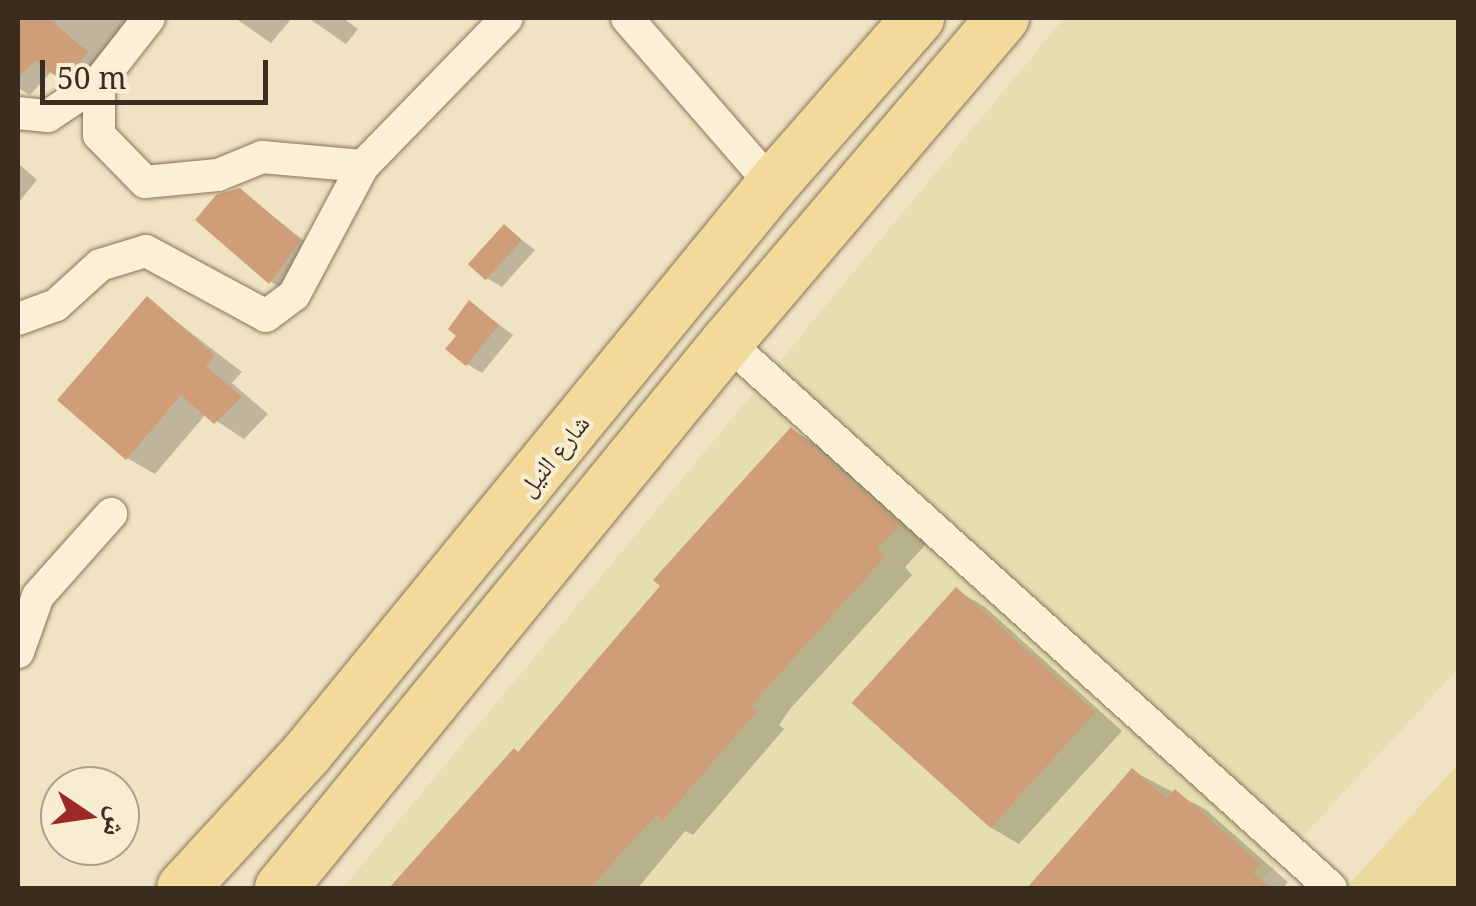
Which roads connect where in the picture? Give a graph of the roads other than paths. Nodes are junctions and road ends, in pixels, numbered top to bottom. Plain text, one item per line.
1 (149, 18) edge
2 (506, 18) edge
3 (628, 18) edge
4 (918, 18) edge
5 (1003, 18) edge
6 (98, 82) junction
7 (18, 114) edge
8 (363, 166) junction
9 (772, 184) junction
10 (18, 319) edge
11 (727, 342) junction
12 (111, 514) dead end
13 (18, 652) edge
14 (183, 888) edge
15 (281, 888) edge
16 (1331, 888) edge

1 - 6 street
2 - 8 street
3 - 9 street
4 - 9 main road, شارع النيل
5 - 11 main road
6 - 7 street
6 - 8 street
8 - 10 street
9 - 14 main road, شارع النيل
11 - 15 main road
11 - 16 street
12 - 13 street

